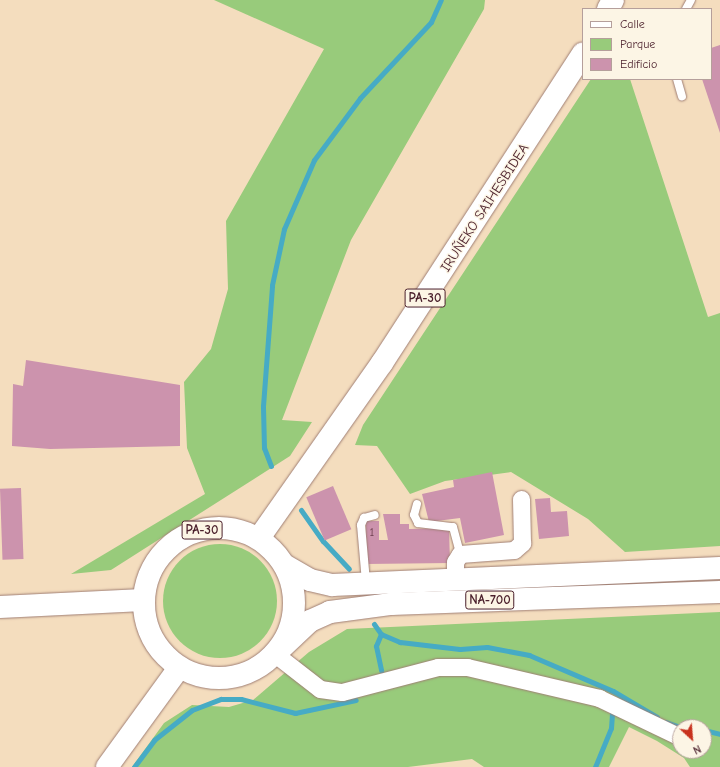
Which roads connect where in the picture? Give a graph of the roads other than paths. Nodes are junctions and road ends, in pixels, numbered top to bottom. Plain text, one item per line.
1 (582, 56) edge
2 (676, 80) edge
3 (682, 96) dead end
4 (521, 499) dead end
5 (417, 504) dead end
6 (375, 516) dead end
7 (259, 538) junction
8 (460, 554) junction
9 (286, 566) junction
10 (720, 568) edge
11 (455, 581) junction
12 (367, 585) junction
13 (720, 592) edge
14 (143, 600) junction
15 (0, 607) edge
16 (275, 654) junction
17 (180, 668) junction
18 (672, 733) edge
19 (108, 767) edge

1 - 7 main road, IRUÑEKO SAIHESBIDEA / PA-30
2 - 3 lane
4 - 8 street
5 - 8 lane
6 - 12 lane
7 - 9 main road, PA-30
7 - 14 main road, PA-30
8 - 11 street
9 - 12 main road, NA-700
9 - 16 main road, PA-30
10 - 11 main road, NA-700
11 - 12 main road, NA-700
13 - 16 main road, NA-700
14 - 15 main road
14 - 17 main road, PA-30
16 - 17 main road, PA-30
16 - 18 street
17 - 19 main road

